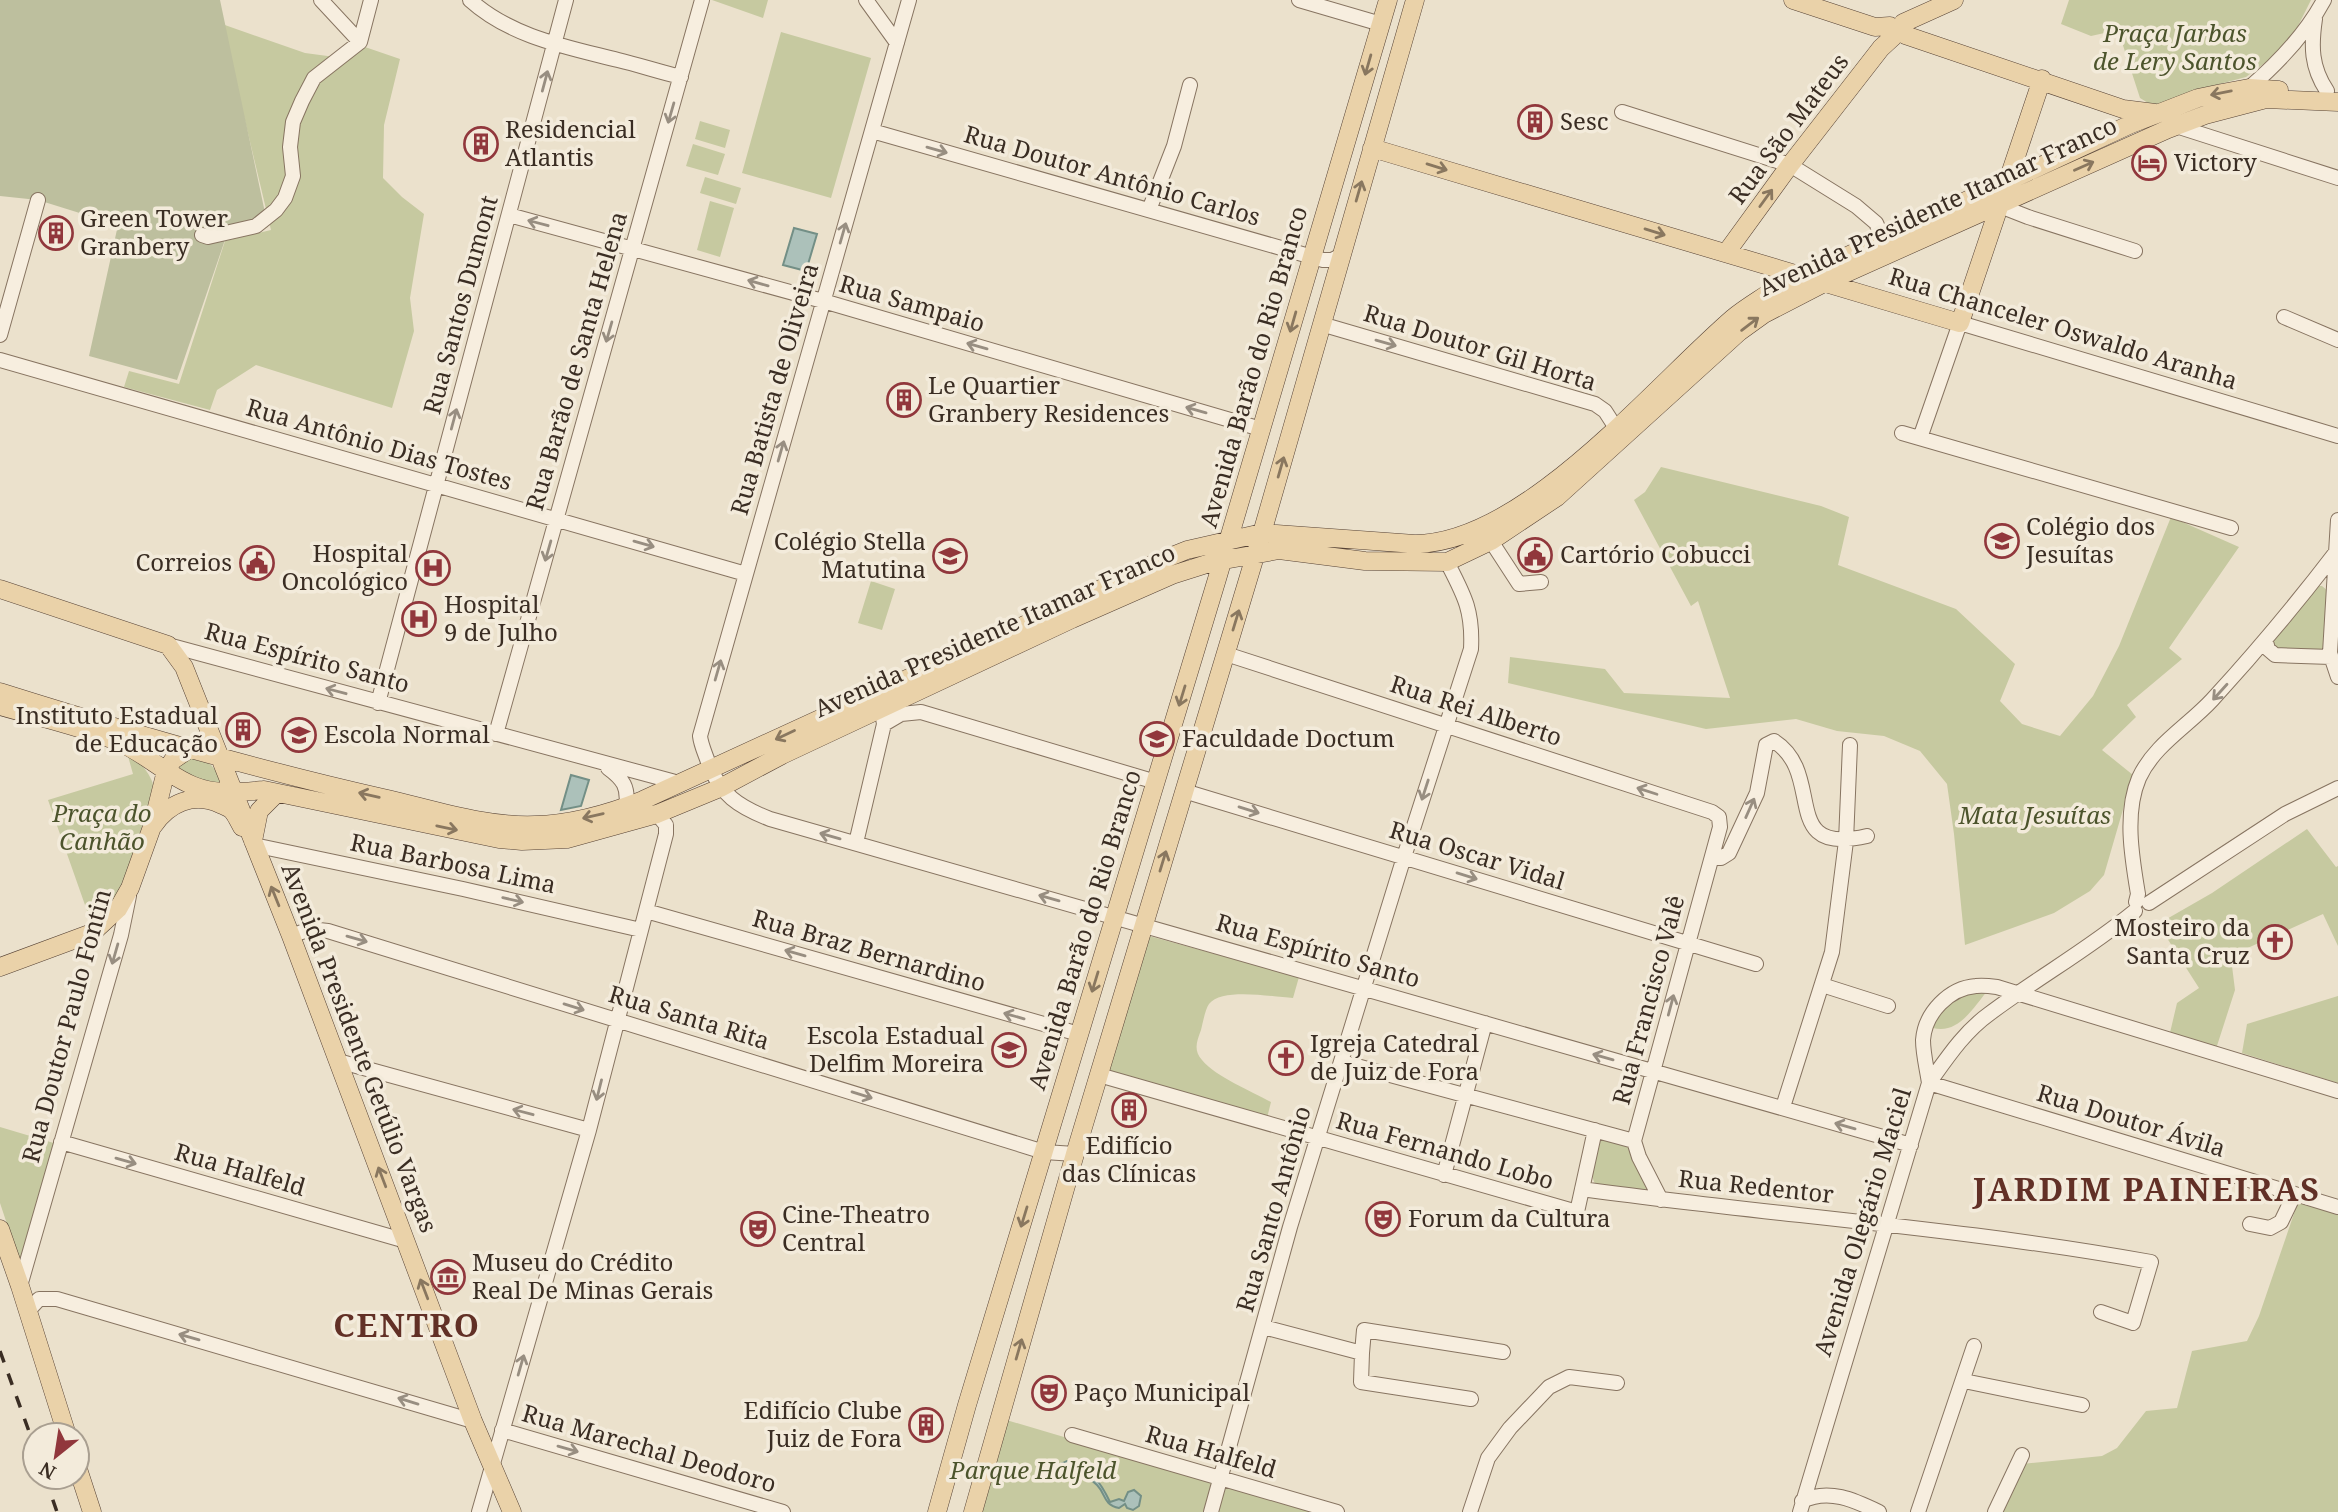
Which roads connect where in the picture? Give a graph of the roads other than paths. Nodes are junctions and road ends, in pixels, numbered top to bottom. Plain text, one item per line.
1 (321, 0) edge
2 (371, 0) edge
3 (470, 0) edge
4 (566, 0) edge
5 (702, 0) edge
6 (866, 0) edge
7 (909, 0) edge
8 (1299, 0) edge
9 (1388, 0) edge
10 (1415, 0) edge
11 (1793, 0) edge
12 (1954, 0) edge
13 (2325, 0) edge
14 (2315, 17) junction
15 (1381, 23) junction
16 (1891, 32) junction
17 (360, 42) junction
18 (897, 43) junction
19 (555, 44) junction
20 (681, 77) junction
21 (2042, 79) junction
22 (1190, 85) dead end
23 (2249, 89) junction
24 (2334, 95) edge
25 (1622, 111) dead end
26 (2127, 116) junction
27 (2176, 126) junction
28 (872, 131) junction
29 (1372, 148) junction
30 (1790, 165) junction
31 (2338, 178) edge
32 (2009, 181) junction
33 (2024, 193) junction
34 (38, 200) dead end
35 (2000, 206) junction
36 (1149, 210) junction
37 (509, 215) junction
38 (2028, 217) junction
39 (202, 235) dead end
40 (1883, 239) junction
41 (633, 248) junction
42 (2134, 251) dead end
43 (1726, 254) junction
44 (1340, 256) junction
45 (1312, 257) junction
46 (1803, 276) junction
47 (1824, 283) junction
48 (823, 302) junction
49 (2284, 317) dead end
50 (1960, 323) junction
51 (1321, 324) junction
52 (0, 334) edge
53 (2338, 340) edge
54 (0, 360) edge
55 (1616, 428) junction
56 (1261, 429) junction
57 (1902, 433) dead end
58 (2338, 436) edge
59 (1920, 438) junction
60 (437, 485) junction
61 (1520, 507) junction
62 (556, 519) junction
63 (2338, 520) edge
64 (2231, 528) dead end
65 (1262, 533) junction
66 (1228, 541) junction
67 (1491, 541) junction
68 (2336, 552) edge
69 (1256, 553) junction
70 (1223, 560) junction
71 (1447, 562) junction
72 (1196, 567) junction
73 (746, 574) junction
74 (1217, 579) junction
75 (1541, 582) dead end
76 (2312, 582) junction
77 (0, 589) edge
78 (2333, 590) junction
79 (2266, 642) junction
80 (168, 645) junction
81 (1226, 654) junction
82 (2333, 655) edge
83 (2338, 677) edge
84 (916, 691) junction
85 (0, 692) edge
86 (378, 703) junction
87 (0, 706) edge
88 (921, 712) junction
89 (879, 718) junction
90 (1445, 725) junction
91 (496, 734) junction
92 (1850, 745) dead end
93 (189, 749) junction
94 (221, 757) junction
95 (604, 765) junction
96 (710, 769) junction
97 (166, 771) junction
98 (1156, 782) junction
99 (680, 783) junction
100 (720, 788) junction
101 (2338, 788) edge
102 (1184, 790) junction
103 (235, 792) junction
104 (277, 793) junction
105 (626, 807) junction
106 (1712, 812) joint
107 (657, 814) junction
108 (152, 827) junction
109 (1867, 836) dead end
110 (1846, 841) junction
111 (254, 843) junction
112 (856, 843) junction
113 (1404, 857) junction
114 (1712, 858) junction
115 (130, 888) junction
116 (2140, 905) junction
117 (646, 911) junction
118 (1115, 917) junction
119 (1143, 927) junction
120 (641, 930) junction
121 (292, 936) junction
122 (1688, 944) junction
123 (1756, 964) dead end
124 (0, 967) edge
125 (1822, 985) junction
126 (1364, 990) junction
127 (2020, 994) junction
128 (1888, 1006) dead end
129 (617, 1020) junction
130 (1485, 1023) junction
131 (1079, 1034) junction
132 (338, 1061) junction
133 (1342, 1062) junction
134 (1653, 1071) junction
135 (1099, 1075) junction
136 (1929, 1083) junction
137 (2338, 1091) edge
138 (1465, 1094) junction
139 (1783, 1107) junction
140 (589, 1130) junction
141 (1595, 1130) junction
142 (1318, 1139) junction
143 (1634, 1141) junction
144 (61, 1142) junction
145 (1911, 1145) junction
146 (1044, 1152) junction
147 (1075, 1154) junction
148 (1444, 1175) junction
149 (1582, 1189) junction
150 (2294, 1195) junction
151 (1661, 1200) junction
152 (2338, 1206) edge
153 (1886, 1224) junction
154 (2250, 1224) dead end
155 (0, 1230) edge
156 (406, 1241) junction
157 (20, 1286) junction
158 (28, 1311) junction
159 (2101, 1312) dead end
160 (1263, 1327) junction
161 (1974, 1346) dead end
162 (1503, 1352) dead end
163 (1362, 1353) junction
164 (1964, 1381) junction
165 (1616, 1383) dead end
166 (1471, 1399) dead end
167 (2082, 1405) dead end
168 (63, 1421) edge
169 (473, 1421) junction
170 (502, 1430) junction
171 (1072, 1435) dead end
172 (2022, 1455) dead end
173 (492, 1465) junction
174 (1221, 1479) junction
175 (85, 1491) edge
176 (1801, 1506) edge
177 (92, 1512) edge
178 (479, 1512) edge
179 (512, 1512) edge
180 (783, 1512) edge
181 (937, 1512) edge
182 (973, 1512) edge
183 (1211, 1512) edge
184 (1335, 1512) edge
185 (1470, 1512) edge
186 (1879, 1512) edge
187 (1918, 1512) edge
188 (1995, 1512) edge

1 - 17 street
2 - 17 street
3 - 19 street
4 - 19 street, Rua Santos Dumont
5 - 20 street, Rua Barão de Santa Helena
6 - 18 street
7 - 18 street, Rua Batista de Oliveira
8 - 15 street
9 - 15 main road, Avenida Barão do Rio Branco
10 - 29 main road
11 - 16 main road
12 - 16 main road, Rua São Mateus
13 - 14 street
14 - 23 street
14 - 24 street
15 -> 45 main road, Avenida Barão do Rio Branco
16 - 21 main road
16 - 30 main road, Rua São Mateus
17 - 39 street
18 - 28 street, Rua Batista de Oliveira
19 - 20 street
37 -> 19 street, Rua Santos Dumont
20 -> 41 street, Rua Barão de Santa Helena
21 - 26 main road
21 - 32 main road
22 - 36 street
23 - 24 main road
23 -> 26 main road
24 - 27 main road, Avenida Presidente Itamar Franco
25 - 30 street
26 - 32 main road, Avenida Presidente Itamar Franco
27 - 31 street
33 -> 27 main road, Avenida Presidente Itamar Franco
28 -> 36 street, Rua Doutor Antônio Carlos
48 -> 28 street, Rua Batista de Oliveira
29 -> 43 main road, Rua Chanceler Oswaldo Aranha
44 -> 29 main road
30 - 40 street
43 -> 30 main road, Rua São Mateus
32 - 33 main road
32 - 35 main road
32 - 40 main road, Avenida Presidente Itamar Franco
33 - 35 main road, Avenida Presidente Itamar Franco
33 - 38 street
34 - 52 street
35 - 38 street
35 - 47 main road, Avenida Presidente Itamar Franco
35 - 50 main road
36 - 45 street, Rua Doutor Antônio Carlos
41 -> 37 street, Rua Sampaio
60 -> 37 street, Rua Santos Dumont
38 - 42 street
40 - 46 main road, Avenida Presidente Itamar Franco
48 -> 41 street, Rua Sampaio
41 -> 62 street, Rua Barão de Santa Helena
43 - 46 main road, Rua Chanceler Oswaldo Aranha
44 - 45 street, Rua Doutor Antônio Carlos
44 - 51 main road
45 -> 56 main road, Avenida Barão do Rio Branco
46 - 47 main road, Rua Chanceler Oswaldo Aranha
46 - 55 main road, Avenida Presidente Itamar Franco
47 - 50 main road, Rua Chanceler Oswaldo Aranha
67 -> 47 main road, Avenida Presidente Itamar Franco
56 -> 48 street, Rua Sampaio
73 -> 48 street, Rua Batista de Oliveira
49 - 53 street
50 - 58 street, Rua Chanceler Oswaldo Aranha
50 - 59 street
51 -> 55 street, Rua Doutor Gil Horta
65 -> 51 main road
54 - 60 street, Rua Antônio Dias Tostes
55 - 61 main road, Avenida Presidente Itamar Franco
56 - 66 main road, Avenida Barão do Rio Branco
57 - 59 street
59 - 64 street
60 - 62 street, Rua Antônio Dias Tostes
60 - 86 street, Rua Santos Dumont
61 - 65 main road, Avenida Presidente Itamar Franco
61 - 71 main road
62 -> 73 street, Rua Antônio Dias Tostes
62 -> 91 street, Rua Barão de Santa Helena
63 - 68 street
65 - 66 main road, Avenida Presidente Itamar Franco
65 - 69 main road
66 - 70 main road, Avenida Barão do Rio Branco
66 -> 96 main road, Avenida Presidente Itamar Franco
67 - 71 main road, Avenida Presidente Itamar Franco
67 - 75 street
68 - 76 street
68 - 78 street
69 - 70 main road, Avenida Presidente Itamar Franco
69 - 71 main road, Avenida Presidente Itamar Franco
81 -> 69 main road
70 - 72 main road, Avenida Presidente Itamar Franco
70 - 74 main road, Avenida Barão do Rio Branco
71 - 90 street, Rua Santo Antônio
72 - 74 main road
72 - 84 main road, Avenida Presidente Itamar Franco
96 -> 73 street, Rua Batista de Oliveira
74 -> 98 main road, Avenida Barão do Rio Branco
76 - 78 street
76 - 79 street
77 - 80 main road, Rua Espírito Santo
78 - 82 street
79 - 82 street
79 -> 116 street
86 -> 80 street, Rua Espírito Santo
80 - 94 main road, Avenida Presidente Getúlio Vargas
81 - 90 street, Rua Rei Alberto
81 - 102 main road
82 - 83 street
84 - 88 street
84 - 89 main road, Avenida Presidente Itamar Franco
85 - 93 main road, Avenida Presidente Itamar Franco
86 - 91 street, Rua Espírito Santo
87 - 97 main road, Avenida Presidente Itamar Franco
88 - 89 street
88 - 98 street
89 - 100 main road, Avenida Presidente Itamar Franco
89 - 112 street
106 -> 90 street, Rua Rei Alberto
90 -> 113 street, Rua Santo Antônio
91 - 95 street, Rua Espírito Santo
92 - 110 street
93 - 94 main road, Avenida Presidente Itamar Franco
93 - 97 main road
94 - 103 main road, Avenida Presidente Getúlio Vargas
105 -> 94 main road, Avenida Presidente Itamar Franco
95 - 99 street, Rua Espírito Santo
95 - 105 street
96 - 99 main road, Avenida Presidente Itamar Franco
96 - 100 street, Rua Batista de Oliveira
97 - 103 main road, Avenida Presidente Itamar Franco
97 - 108 main road, Rua Doutor Paulo Fontin
98 - 118 main road, Avenida Barão do Rio Branco
99 - 105 main road, Avenida Presidente Itamar Franco
100 - 107 main road, Avenida Presidente Itamar Franco
112 -> 100 street, Rua Espírito Santo
101 - 116 street, Avenida Olegário Maciel
102 -> 113 street, Rua Oscar Vidal
119 -> 102 main road
103 - 104 main road, Avenida Presidente Itamar Franco
103 - 111 main road, Avenida Presidente Getúlio Vargas
104 -> 107 main road, Avenida Presidente Itamar Franco
104 - 111 main road
106 - 114 street, Rua Francisco Valê
107 - 117 street
108 - 111 main road
108 - 115 main road, Rua Doutor Paulo Fontin
109 - 110 street
114 -> 110 street
110 - 125 street
111 -> 120 street, Rua Barbosa Lima
121 -> 111 main road, Avenida Presidente Getúlio Vargas
118 -> 112 street, Rua Espírito Santo
113 -> 122 street, Rua Oscar Vidal
113 - 126 street, Rua Santo Antônio
114 - 122 street, Rua Francisco Valê
115 - 124 main road
115 -> 144 street, Rua Doutor Paulo Fontin
116 - 127 street, Avenida Olegário Maciel
117 - 120 street
131 -> 117 street, Rua Braz Bernardino
118 - 119 street, Rua Espírito Santo
118 -> 131 main road, Avenida Barão do Rio Branco
119 - 126 street, Rua Espírito Santo
119 - 135 main road
120 - 129 street
121 -> 129 street, Rua Santa Rita
121 - 132 main road, Avenida Presidente Getúlio Vargas
122 - 123 street, Rua Oscar Vidal
134 -> 122 street, Rua Francisco Valê
125 - 128 street
125 - 139 street
126 - 130 street, Rua Espírito Santo
126 - 133 street, Rua Santo Antônio
127 - 136 street, Avenida Olegário Maciel
127 - 136 street
127 - 137 street
129 -> 140 street
129 -> 146 street, Rua Santa Rita
134 -> 130 street, Rua Espírito Santo
130 - 138 street
131 - 146 main road, Avenida Barão do Rio Branco
140 -> 132 street
156 -> 132 main road, Avenida Presidente Getúlio Vargas
133 - 138 street
133 - 142 street, Rua Santo Antônio
134 - 139 street, Rua Espírito Santo
134 - 143 street, Rua Francisco Valê
135 - 142 street, Rua Fernando Lobo
135 - 147 main road
136 - 145 street, Avenida Olegário Maciel
136 - 150 street, Rua Doutor Ávila
138 - 141 street
138 - 148 street
145 -> 139 street, Rua Espírito Santo
170 -> 140 street
141 - 143 street
141 - 149 street, Rua Fernando Lobo
142 - 148 street, Rua Fernando Lobo
142 - 160 street, Rua Santo Antônio
143 - 151 street, Rua Francisco Valê
144 -> 156 street, Rua Halfeld
144 - 157 street, Rua Doutor Paulo Fontin
145 - 153 street, Avenida Olegário Maciel
146 - 147 street, Rua Santa Rita
146 -> 181 main road, Avenida Barão do Rio Branco
182 -> 147 main road
148 - 149 street, Rua Fernando Lobo
149 - 151 street, Rua Redentor
150 - 152 street, Rua Doutor Ávila
150 - 154 street
151 - 153 street, Rua Redentor
153 - 159 street, Rua Redentor
153 - 176 street, Avenida Olegário Maciel
155 - 157 main road
169 -> 156 main road, Avenida Presidente Getúlio Vargas
157 - 158 main road
158 - 168 main road
169 -> 158 street
160 - 163 street
160 - 174 street, Rua Santo Antônio
161 - 164 street
162 - 163 street
163 - 166 street
164 - 167 street
164 - 187 street
165 - 185 street
169 - 173 main road, Avenida Presidente Getúlio Vargas
170 - 173 street
170 -> 180 street, Rua Marechal Deodoro
171 - 174 street, Rua Halfeld
172 - 188 street
173 - 178 street
173 - 179 main road, Avenida Presidente Getúlio Vargas
174 - 183 street, Rua Santo Antônio
174 - 184 street, Rua Halfeld
175 - 177 main road
176 - 186 street

